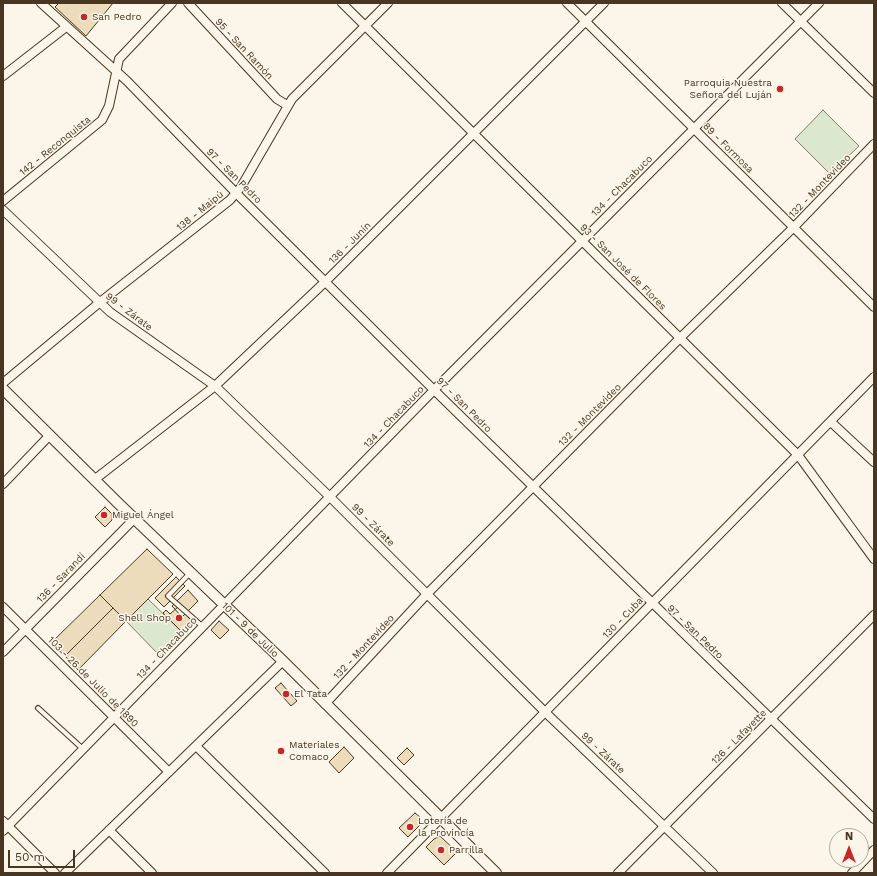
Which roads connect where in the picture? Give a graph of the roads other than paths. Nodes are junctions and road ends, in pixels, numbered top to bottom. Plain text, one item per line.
1 (41, 3) edge
2 (172, 3) edge
3 (188, 3) edge
4 (342, 3) edge
5 (388, 3) edge
6 (567, 3) edge
7 (604, 3) edge
8 (782, 3) edge
9 (819, 3) edge
10 (586, 21) junction
11 (800, 21) junction
12 (66, 26) junction
13 (366, 26) junction
14 (115, 71) junction
15 (3, 76) edge
16 (874, 93) edge
17 (287, 105) junction
18 (694, 129) junction
19 (473, 133) junction
20 (874, 144) edge
21 (236, 193) junction
22 (3, 201) edge
23 (3, 210) edge
24 (794, 227) junction
25 (582, 240) junction
26 (326, 281) junction
27 (99, 303) junction
28 (874, 307) edge
29 (680, 338) junction
30 (874, 377) edge
31 (3, 383) edge
32 (215, 386) junction
33 (3, 389) edge
34 (434, 390) junction
35 (831, 422) junction
36 (49, 436) junction
37 (798, 455) junction
38 (874, 462) edge
39 (94, 480) junction
40 (3, 484) edge
41 (533, 487) junction
42 (330, 497) junction
43 (134, 519) junction
44 (874, 559) edge
45 (190, 573) junction
46 (428, 594) junction
47 (651, 604) junction
48 (223, 605) junction
49 (3, 607) edge
50 (874, 615) edge
51 (202, 626) junction
52 (26, 629) junction
53 (3, 652) edge
54 (283, 661) junction
55 (325, 704) junction
56 (38, 708) dead end
57 (545, 712) junction
58 (114, 717) junction
59 (770, 719) junction
60 (196, 746) junction
61 (83, 749) junction
62 (169, 772) junction
63 (441, 818) junction
64 (874, 819) edge
65 (5, 826) edge
66 (665, 826) junction
67 (109, 830) junction
68 (874, 850) edge
69 (55, 873) edge
70 (65, 873) edge
71 (152, 873) edge
72 (325, 873) edge
73 (387, 873) edge
74 (496, 873) edge
75 (618, 873) edge
76 (713, 873) edge
77 (852, 873) edge

1 - 12 street, 97 - San Pedro
2 - 14 street, 142 - Reconquista
3 - 17 street, 95 - San Ramón
4 - 13 street, 93 - San José de Flores
5 - 13 street, 138 - Maipú
6 - 10 street, 89 - Formosa
7 - 10 street, 136 - Junín
8 - 11 street
9 - 11 street, 134 - Chacabuco
10 - 18 street, 89 - Formosa
10 - 19 street, 136 - Junín
11 - 16 street
11 - 18 street, 134 - Chacabuco
12 - 14 street, 97 - San Pedro
12 - 15 street
13 - 17 street, 138 - Maipú
13 - 19 street, 93 - San José de Flores
14 - 21 street, 97 - San Pedro
14 - 22 street, 142 - Reconquista
17 - 21 street, 138 - Maipú
18 - 24 street, 89 - Formosa
18 - 25 street, 134 - Chacabuco
19 - 25 street, 93 - San José de Flores
19 - 26 street, 136 - Junín
20 - 24 street, 132 - Montevideo
21 - 26 street, 97 - San Pedro
21 - 27 street, 138 - Maipú
23 - 27 street, 99 - Zárate
24 - 28 street, 89 - Formosa
24 - 29 street, 132 - Montevideo
25 - 29 street, 93 - San José de Flores
25 - 34 street, 134 - Chacabuco
26 - 32 street, 136 - Junín
26 - 34 street, 97 - San Pedro
27 - 31 street, 138 - Maipú
27 - 32 street, 99 - Zárate
29 - 37 street, 93 - San José de Flores
29 - 41 street, 132 - Montevideo
30 - 35 street, 130 - Cuba
32 - 39 street, 136 - Junín
32 - 42 street, 99 - Zárate
33 - 36 street, 101 - 9 de Julio
34 - 41 street, 97 - San Pedro
34 - 42 street, 134 - Chacabuco
35 - 37 street, 130 - Cuba
35 - 38 street
36 - 39 street, 101 - 9 de Julio
36 - 40 street
37 - 44 street, 93 - San José de Flores
37 - 47 street, 130 - Cuba
39 - 43 street, 101 - 9 de Julio
41 - 46 street, 132 - Montevideo
41 - 47 street, 97 - San Pedro
42 - 46 street, 99 - Zárate
42 - 48 street, 134 - Chacabuco
43 - 45 street, 101 - 9 de Julio
43 - 52 street, 136 - Sarandí
45 - 48 street, 101 - 9 de Julio
45 - 51 lane
46 - 55 street, 132 - Montevideo
46 - 57 street, 99 - Zárate
47 - 57 street, 130 - Cuba
47 - 59 street, 97 - San Pedro
48 - 51 street, 134 - Chacabuco
48 - 54 street, 101 - 9 de Julio
49 - 52 street, 103 - 26 de Julio de 1890
50 - 59 street, 126 - Lafayette
51 - 58 street, 134 - Chacabuco
52 - 53 street, 136 - Sarandí
52 - 58 street, 103 - 26 de Julio de 1890
54 - 55 street, 101 - 9 de Julio
54 - 60 street
55 - 63 street, 101 - 9 de Julio
56 - 61 lane
57 - 63 street, 130 - Cuba
57 - 66 street, 99 - Zárate
58 - 61 street, 134 - Chacabuco
58 - 62 street, 103 - 26 de Julio de 1890
59 - 64 street, 97 - San Pedro
59 - 66 street, 126 - Lafayette
60 - 62 street
60 - 72 street
61 - 65 street, 134 - Chacabuco
62 - 67 street
63 - 73 street, 130 - Cuba
63 - 74 street, 101 - 9 de Julio
65 - 69 street
66 - 75 street, 126 - Lafayette
66 - 76 street, 99 - Zárate
67 - 70 street
67 - 71 street
68 - 77 street

